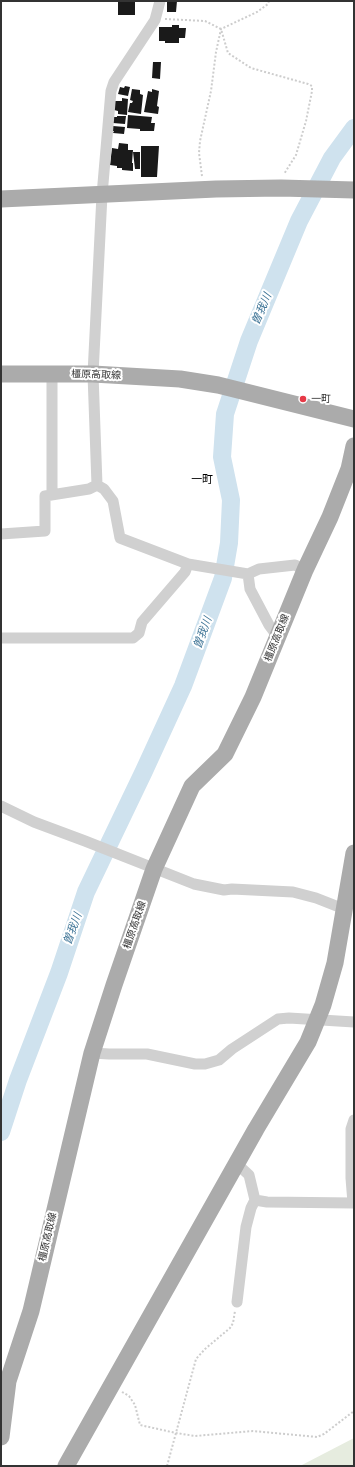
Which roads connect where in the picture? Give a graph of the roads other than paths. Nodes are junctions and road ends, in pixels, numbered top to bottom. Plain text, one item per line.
1 (160, 1) edge
2 (349, 190) edge
3 (102, 195) junction
4 (1, 199) edge
5 (1, 374) edge
6 (52, 374) junction
7 (93, 374) junction
8 (354, 419) edge
9 (354, 446) edge
10 (97, 485) junction
11 (52, 494) junction
12 (1, 534) edge
13 (188, 564) junction
14 (305, 570) junction
15 (246, 574) junction
16 (1, 638) edge
17 (278, 638) junction
18 (1, 806) edge
19 (354, 853) edge
20 (154, 869) junction
21 (344, 909) junction
22 (318, 1020) junction
23 (354, 1022) edge
24 (92, 1053) junction
25 (354, 1120) edge
26 (237, 1164) junction
27 (255, 1200) junction
28 (237, 1302) road end
29 (1, 1437) edge
30 (66, 1466) edge

1 - 3 street
2 - 3 main road
3 - 4 main road
3 - 7 street
5 - 6 main road, 橿原高取線
6 - 7 main road, 橿原高取線
6 - 11 street
7 - 8 main road, 橿原高取線
7 - 10 street
9 - 14 main road, 橿原高取線
10 - 11 street
10 - 13 street
11 - 12 street
13 - 15 street
13 - 16 street
14 - 15 street
14 - 17 main road, 橿原高取線
15 - 17 street
17 - 20 main road, 橿原高取線
18 - 20 street
19 - 21 main road
20 - 21 street
20 - 24 main road, 橿原高取線
21 - 22 main road
22 - 23 street
22 - 24 street
22 - 26 main road
24 - 29 main road, 橿原高取線
25 - 27 street
26 - 27 street
26 - 30 main road
27 - 28 street

